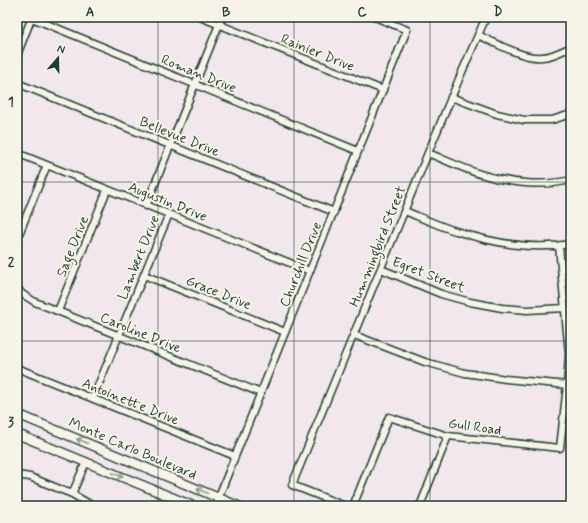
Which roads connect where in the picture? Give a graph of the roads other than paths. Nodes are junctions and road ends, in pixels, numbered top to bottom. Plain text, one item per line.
1 (32, 17) edge
2 (200, 17) edge
3 (222, 17) edge
4 (375, 17) edge
5 (486, 17) edge
6 (219, 25) junction
7 (478, 35) junction
8 (571, 47) edge
9 (17, 55) edge
10 (17, 83) edge
11 (195, 85) junction
12 (382, 90) junction
13 (451, 97) junction
14 (571, 114) edge
15 (171, 145) junction
16 (358, 151) junction
17 (17, 153) edge
18 (428, 153) junction
19 (47, 165) junction
20 (571, 180) edge
21 (107, 190) junction
22 (146, 206) junction
23 (405, 211) junction
24 (334, 212) junction
25 (169, 214) junction
26 (17, 239) edge
27 (571, 244) edge
28 (559, 246) junction
29 (381, 269) junction
30 (310, 271) junction
31 (144, 275) junction
32 (17, 287) edge
33 (565, 308) junction
34 (58, 311) junction
35 (285, 332) junction
36 (354, 335) junction
37 (119, 336) junction
38 (570, 354) edge
39 (17, 368) edge
40 (567, 385) junction
41 (261, 393) junction
42 (93, 398) junction
43 (17, 414) edge
44 (17, 434) edge
45 (448, 436) junction
46 (235, 456) junction
47 (86, 462) junction
48 (17, 475) edge
49 (72, 494) junction
50 (218, 498) junction
51 (93, 506) edge
52 (193, 506) edge
53 (215, 506) edge
54 (238, 506) edge
55 (345, 506) edge
56 (353, 506) edge
57 (420, 506) edge

1 - 9 street
1 - 11 street, Roman Drive
2 - 6 street, Rainier Drive
3 - 6 street
4 - 12 street, Churchill Drive
5 - 7 street, Hummingbird Street
6 - 11 street
6 - 12 street, Rainier Drive
7 - 8 street
7 - 13 street, Hummingbird Street
10 - 15 street, Bellevue Drive
11 - 15 street
11 - 16 street, Roman Drive
12 - 16 street, Churchill Drive
13 - 14 street
13 - 18 street, Hummingbird Street
15 - 22 street
15 - 24 street, Bellevue Drive
16 - 24 street, Churchill Drive
17 - 19 street, Augustin Drive
18 - 20 street
18 - 23 street, Hummingbird Street
19 - 21 street, Augustin Drive
19 - 26 street
21 - 22 street, Augustin Drive
21 - 34 street, Sage Drive
22 - 25 street, Augustin Drive
23 - 28 street
23 - 29 street, Hummingbird Street
24 - 30 street, Churchill Drive
25 - 30 street, Augustin Drive
25 - 31 street, Lambert Drive
27 - 28 street
28 - 33 street
29 - 33 street, Egret Street
29 - 36 street, Hummingbird Street
30 - 35 street, Churchill Drive
31 - 35 street, Grace Drive
31 - 37 street, Lambert Drive
32 - 34 street, Caroline Drive
33 - 38 street
34 - 37 street, Caroline Drive
35 - 41 street, Churchill Drive
36 - 40 street
36 - 55 street, Hummingbird Street
37 - 41 street, Caroline Drive
37 - 42 street, Lambert Drive
38 - 40 street
39 - 42 street, Antoinette Drive
40 - 45 street, Gull Road
41 - 46 street, Churchill Drive
42 - 46 street, Antoinette Drive
50 -> 43 main road, Monte Carlo Boulevard
44 - 47 main road
45 - 56 street, Gull Road
45 - 57 street
46 - 50 street, Churchill Drive
47 - 49 street
47 -> 52 main road
48 - 49 street
49 - 51 street
50 - 53 street, Churchill Drive
50 - 54 main road, Monte Carlo Boulevard

